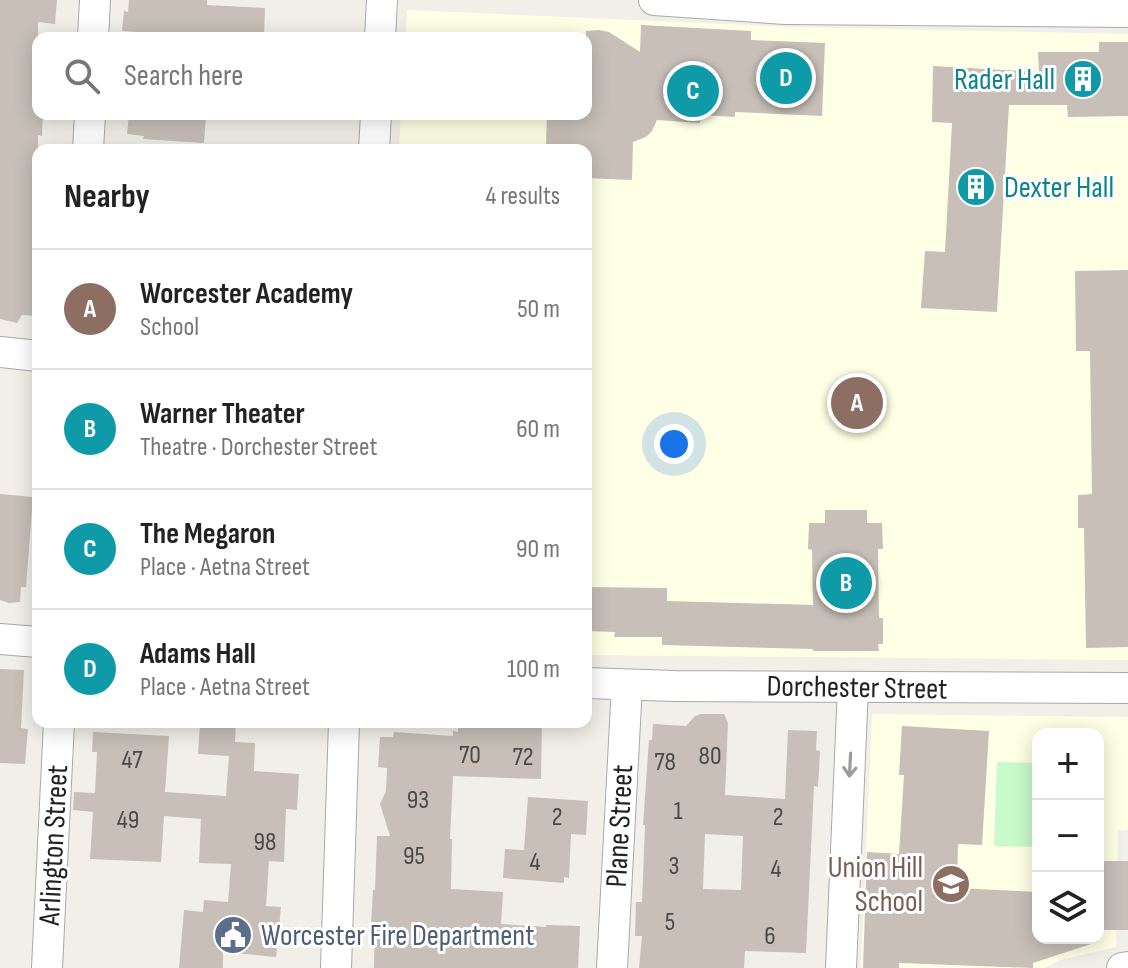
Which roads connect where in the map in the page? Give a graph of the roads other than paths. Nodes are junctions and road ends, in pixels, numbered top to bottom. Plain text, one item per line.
1 (95, 0) edge
2 (382, 0) edge
3 (654, 0) edge
4 (784, 5) edge
5 (1128, 12) edge
6 (93, 32) edge
7 (380, 32) edge
8 (90, 120) edge
9 (376, 120) edge
10 (88, 144) edge
11 (374, 144) edge
12 (0, 352) edge
13 (32, 355) edge
14 (0, 639) edge
15 (32, 642) edge
16 (592, 683) edge
17 (627, 685) junction
18 (853, 687) junction
19 (1128, 688) edge
20 (59, 728) edge
21 (344, 728) edge
22 (1128, 967) edge
23 (47, 968) edge
24 (336, 968) edge
25 (612, 968) edge
26 (841, 968) edge
27 (1122, 968) edge

1 - 6 street
2 - 7 street
3 - 4 street
4 - 5 street
8 - 10 street
9 - 11 street
12 - 13 street
14 - 15 street
16 - 17 street, Dorchester Street
17 - 18 street, Dorchester Street
17 - 25 street, Plane Street
18 - 19 street, Dorchester Street
18 -> 26 street
20 - 23 street, Arlington Street
21 - 24 street
22 - 27 street

